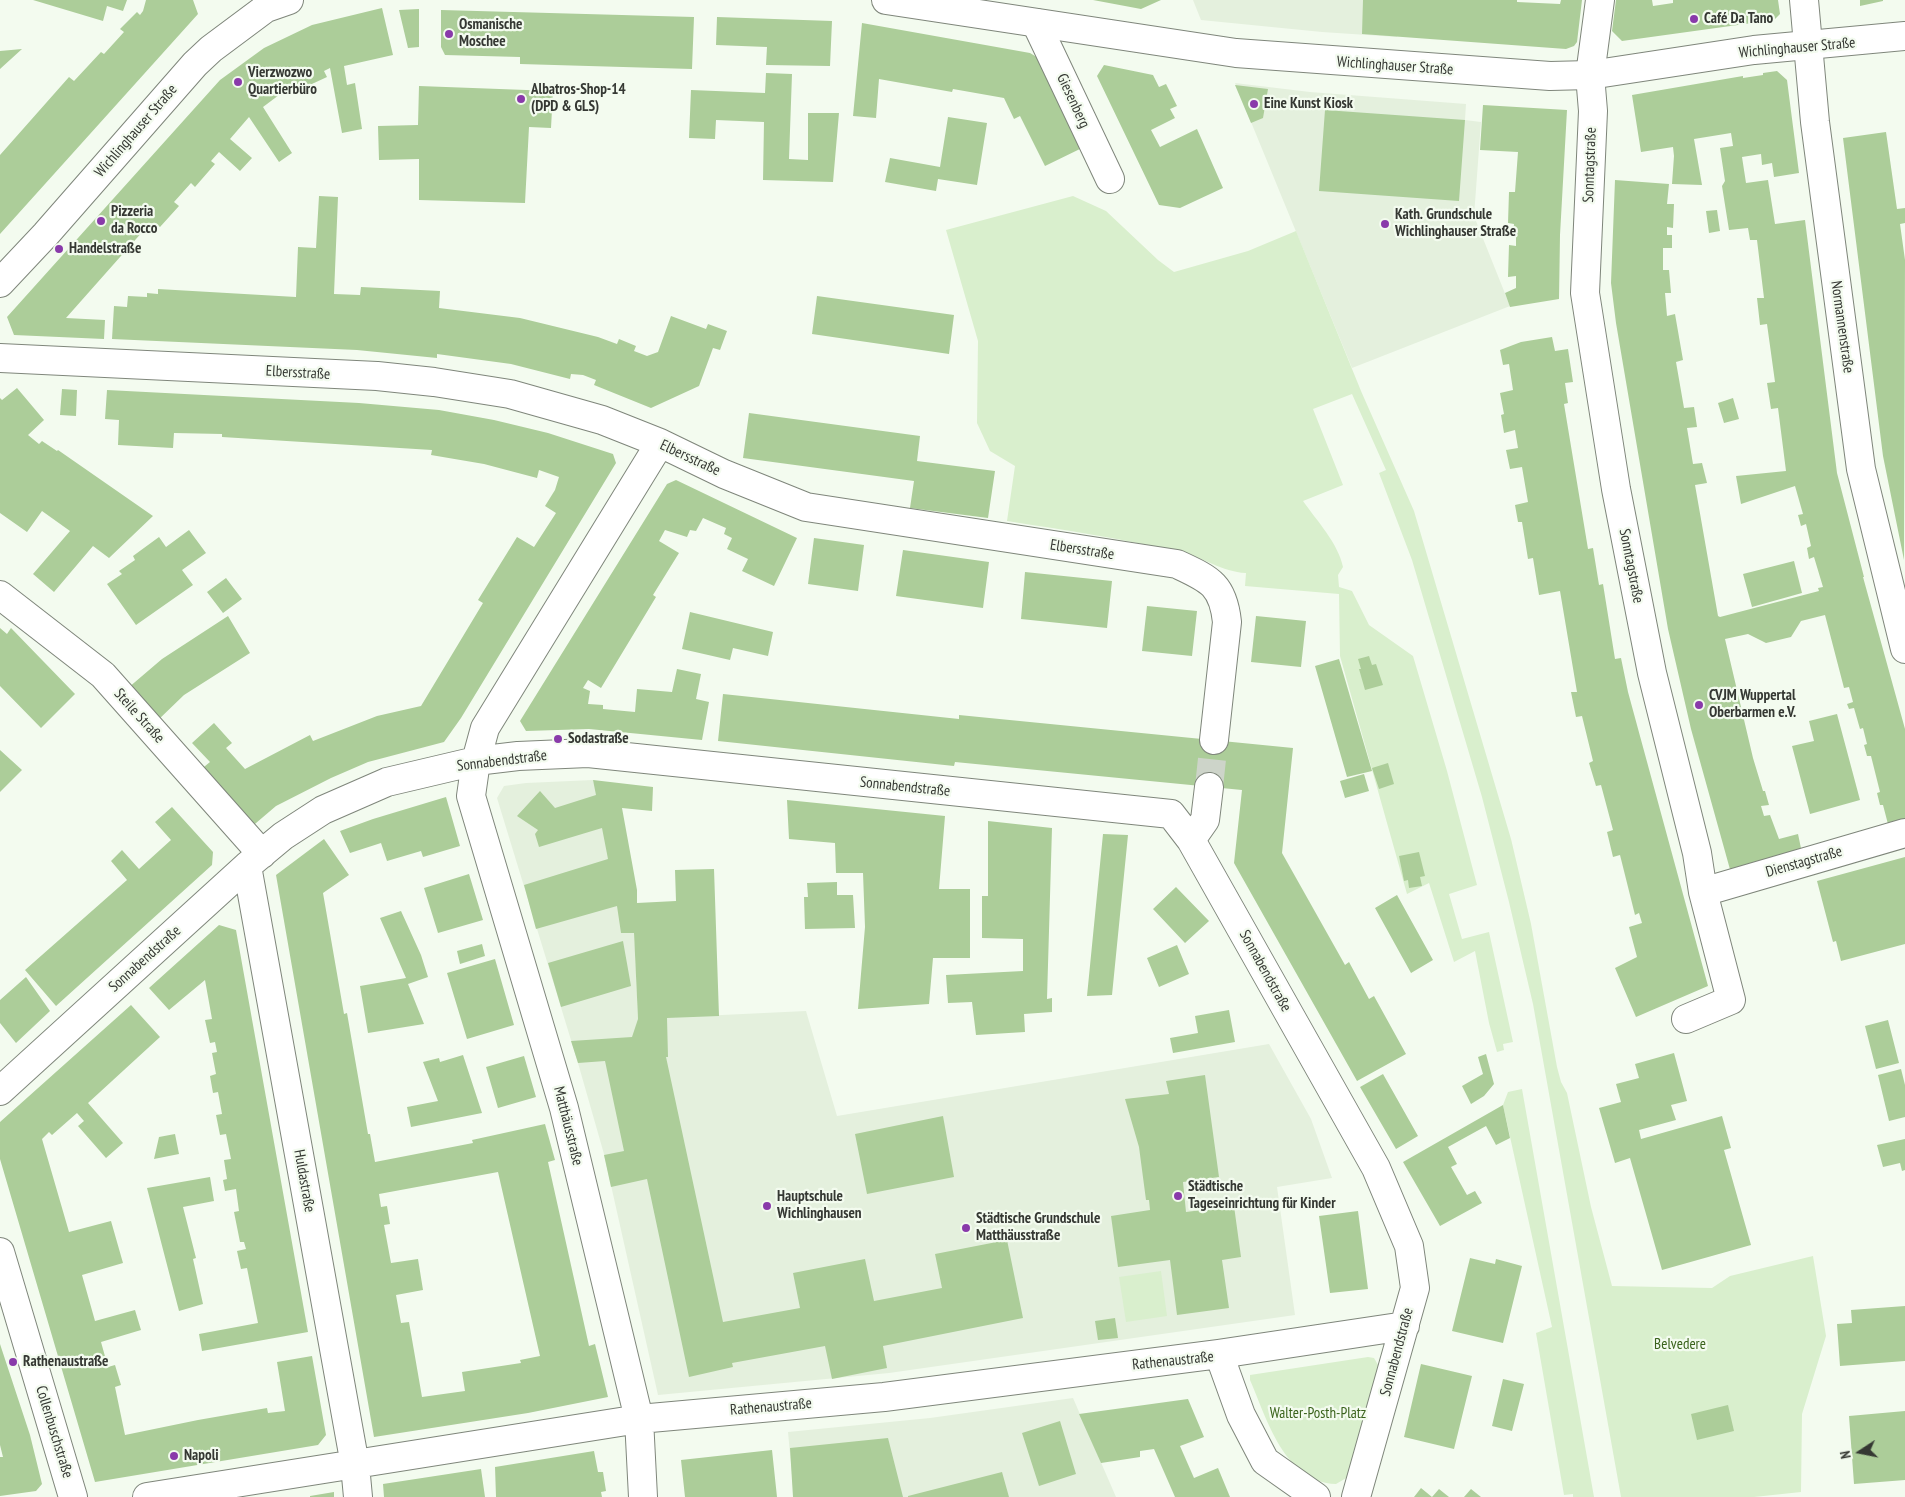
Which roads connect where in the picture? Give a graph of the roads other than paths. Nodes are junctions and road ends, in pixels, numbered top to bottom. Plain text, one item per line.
1 (886, 0) edge
2 (1600, 0) edge
3 (1804, 0) edge
4 (270, 3) edge
5 (1036, 23) junction
6 (1905, 36) edge
7 (1808, 45) junction
8 (1590, 76) junction
9 (1110, 179) dead end
10 (0, 284) edge
11 (0, 358) edge
12 (660, 443) junction
13 (0, 595) edge
14 (1905, 649) edge
15 (1214, 740) tunnel mouth
16 (476, 761) junction
17 (1209, 787) tunnel mouth
18 (1905, 832) edge
19 (1191, 840) junction
20 (254, 860) junction
21 (1703, 892) junction
22 (1686, 1019) dead end
23 (0, 1091) edge
24 (0, 1252) edge
25 (1405, 1326) junction
26 (1219, 1354) junction
27 (639, 1419) junction
28 (355, 1465) junction
29 (73, 1497) edge
30 (147, 1497) edge
31 (358, 1497) edge
32 (643, 1497) edge
33 (1316, 1497) edge
34 (1356, 1497) edge

1 - 5 street, Wichlinghauser Straße
2 - 8 street, Sonntagstraße
3 - 7 street, Normannenstraße
4 - 10 street, Wichlinghauser Straße
5 - 8 street, Wichlinghauser Straße
5 - 9 street, Giesenberg
6 - 7 street, Wichlinghauser Straße
7 - 8 street, Wichlinghauser Straße
7 - 14 street, Normannenstraße
8 - 21 street, Sonntagstraße
11 - 12 street, Elbersstraße
12 - 15 street, Elbersstraße
12 - 16 street
13 - 20 street, Steile Straße
16 - 19 street, Sonnabendstraße
16 - 20 street, Sonnabendstraße
16 - 27 street, Matthäusstraße
17 - 19 street
18 - 21 street, Dienstagstraße
19 - 25 street, Sonnabendstraße
20 - 23 street, Sonnabendstraße
20 - 28 street, Huldastraße
21 - 22 street, Sonntagstraße
24 - 29 street, Collenbuschstraße
25 - 26 street
25 - 34 street, Sonnabendstraße
26 - 27 street, Rathenaustraße
26 - 33 street, Rathenaustraße
27 - 28 street, Rathenaustraße
27 - 32 street, Matthäusstraße
28 - 30 street, Rathenaustraße
28 - 31 street, Huldastraße

